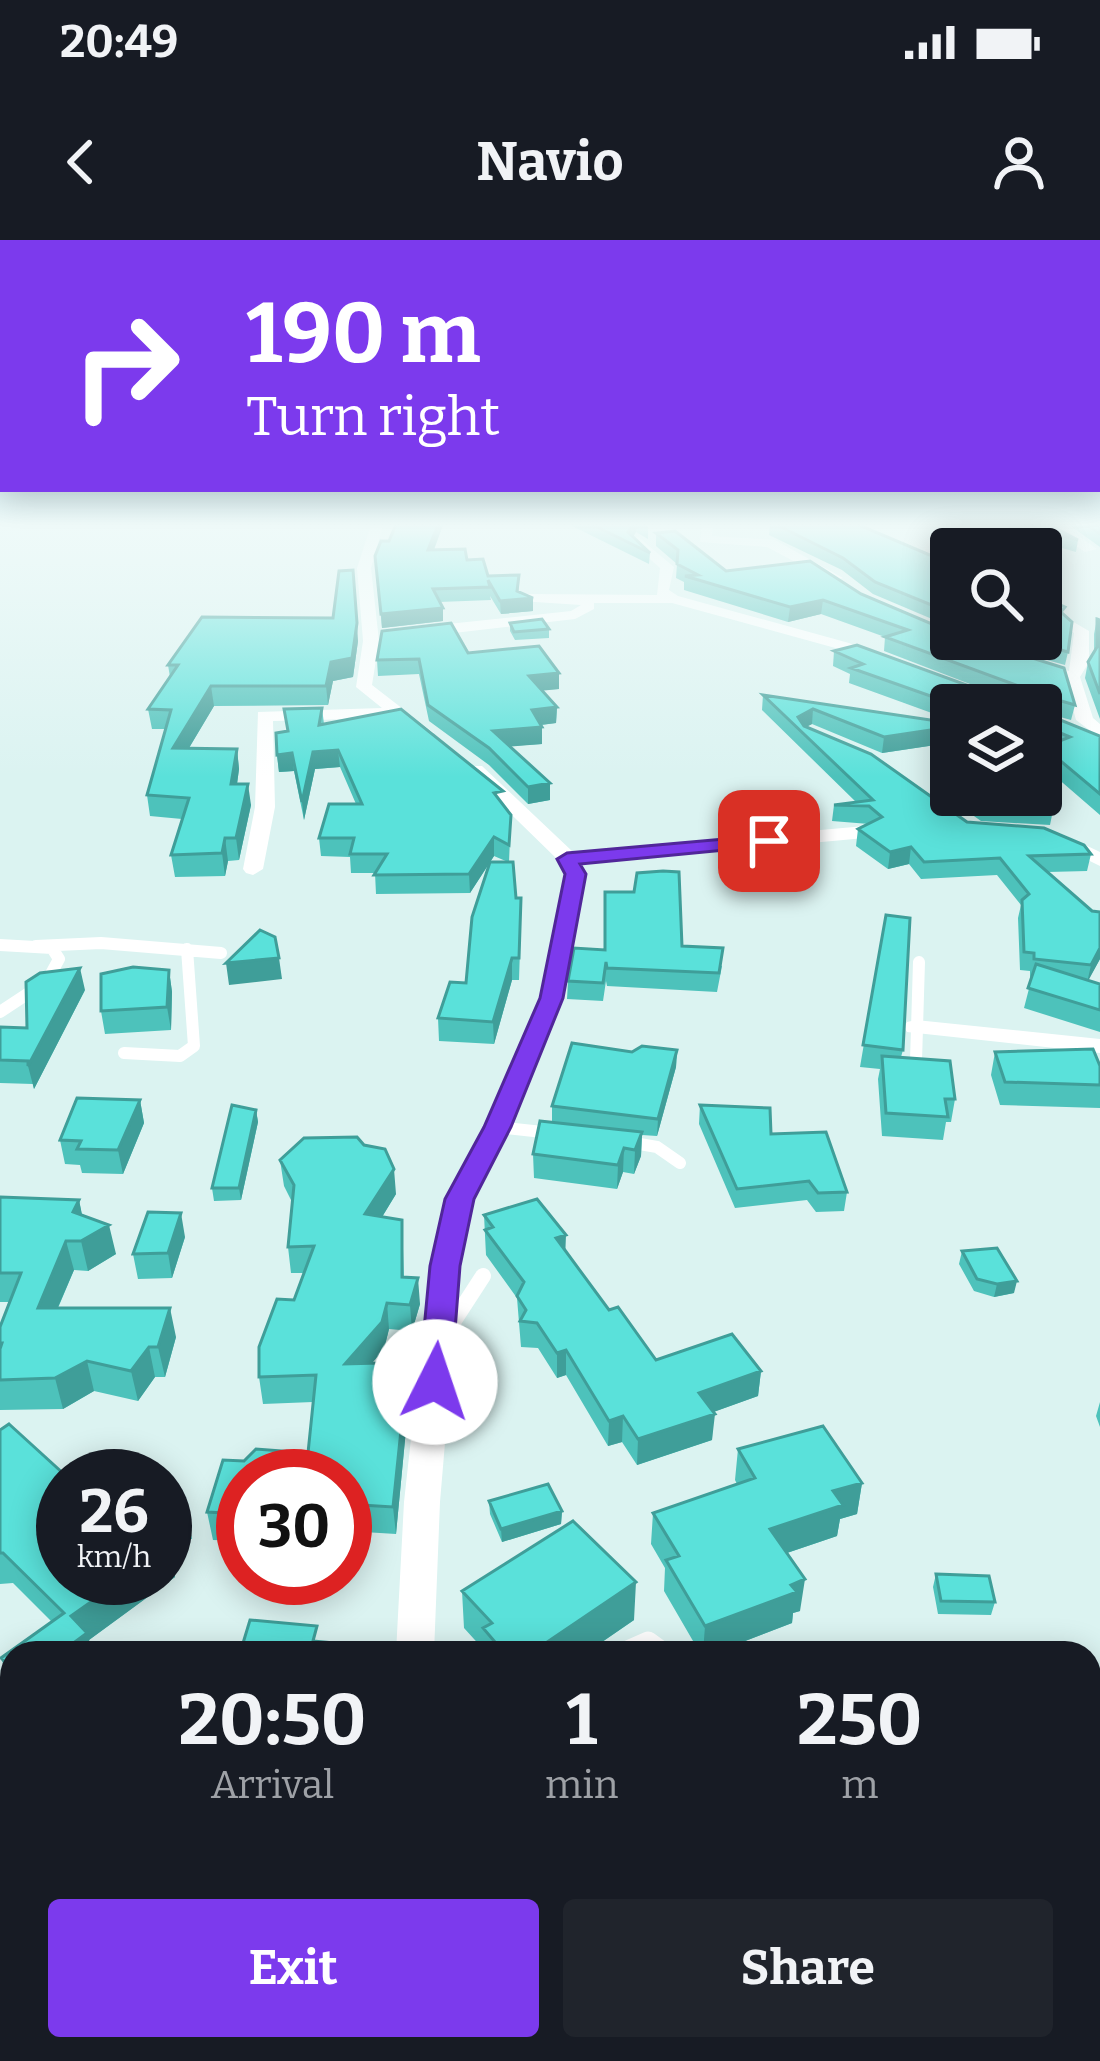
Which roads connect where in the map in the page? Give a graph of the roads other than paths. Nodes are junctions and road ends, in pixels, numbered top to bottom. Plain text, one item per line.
1 (371, 607) edge
2 (587, 607) edge
3 (702, 607) edge
4 (1070, 623) edge
5 (404, 634) edge
6 (1017, 660) edge
7 (892, 667) edge
8 (1072, 677) junction
9 (260, 694) edge
10 (398, 713) junction
11 (264, 716) junction
12 (1072, 730) edge
13 (1100, 733) edge
14 (1100, 742) edge
15 (865, 832) edge
16 (1035, 832) edge
17 (567, 859) junction
18 (1100, 860) edge
19 (253, 868) dead end
20 (0, 945) edge
21 (36, 946) junction
22 (187, 949) junction
23 (220, 952) dead end
24 (920, 962) dead end
25 (0, 1012) edge
26 (916, 1027) junction
27 (1100, 1046) edge
28 (124, 1053) dead end
29 (916, 1061) edge
30 (497, 1127) junction
31 (568, 1134) edge
32 (613, 1140) edge
33 (680, 1163) dead end
34 (483, 1276) dead end
35 (438, 1341) junction
36 (416, 1641) edge

1 - 10 street
2 - 5 street
3 - 7 street
4 - 8 street
6 - 8 street
8 - 13 street
9 - 11 street
10 - 11 street
10 - 17 street
11 - 19 street
12 - 14 street
15 - 17 street
16 - 18 street
17 - 30 street
20 - 21 lane
21 - 22 lane
21 - 25 lane
22 - 23 lane
22 - 28 lane
24 - 26 lane
26 - 27 street
26 - 29 lane
30 - 31 lane
30 - 35 street
32 - 33 lane
34 - 35 lane
35 - 36 street

